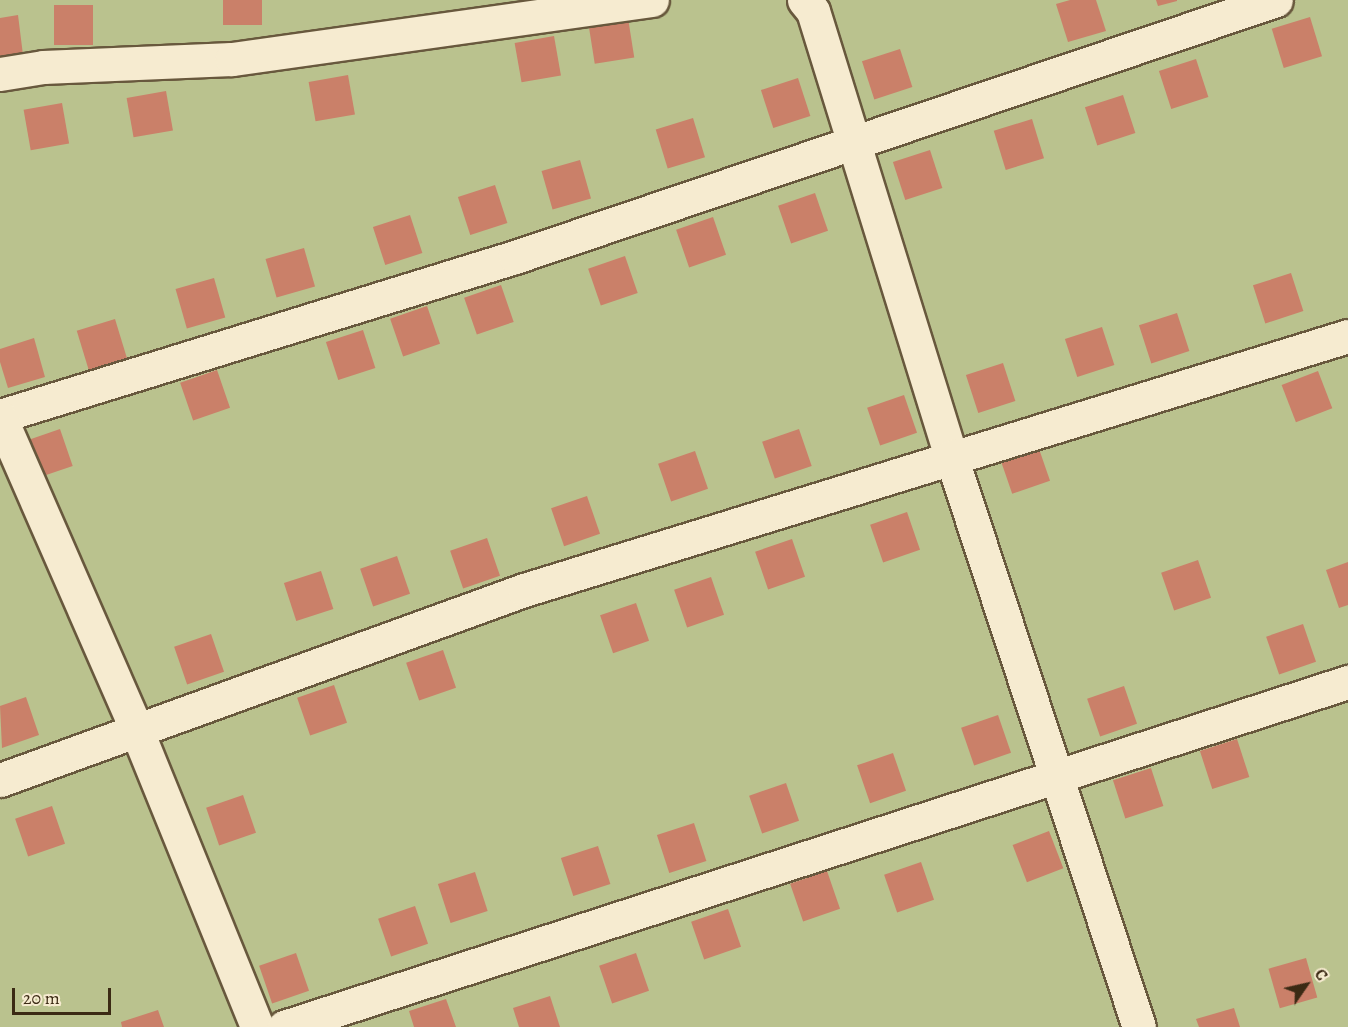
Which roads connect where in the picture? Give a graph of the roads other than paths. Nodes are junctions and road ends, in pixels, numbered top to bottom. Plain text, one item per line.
1 (652, 0) edge
2 (804, 0) edge
3 (1276, 0) edge
4 (0, 74) edge
5 (854, 142) junction
6 (1348, 336) edge
7 (0, 416) edge
8 (951, 456) junction
9 (1348, 682) edge
10 (137, 731) junction
11 (1056, 776) junction
12 (0, 780) edge
13 (257, 1027) edge
14 (284, 1027) edge
15 (1139, 1027) edge

1 - 4 lane
2 - 5 lane
3 - 5 lane
5 - 7 lane
5 - 8 lane
6 - 8 lane
7 - 10 lane
8 - 10 lane
8 - 11 lane
9 - 11 lane
10 - 12 lane
10 - 13 lane
11 - 14 lane
11 - 15 lane

